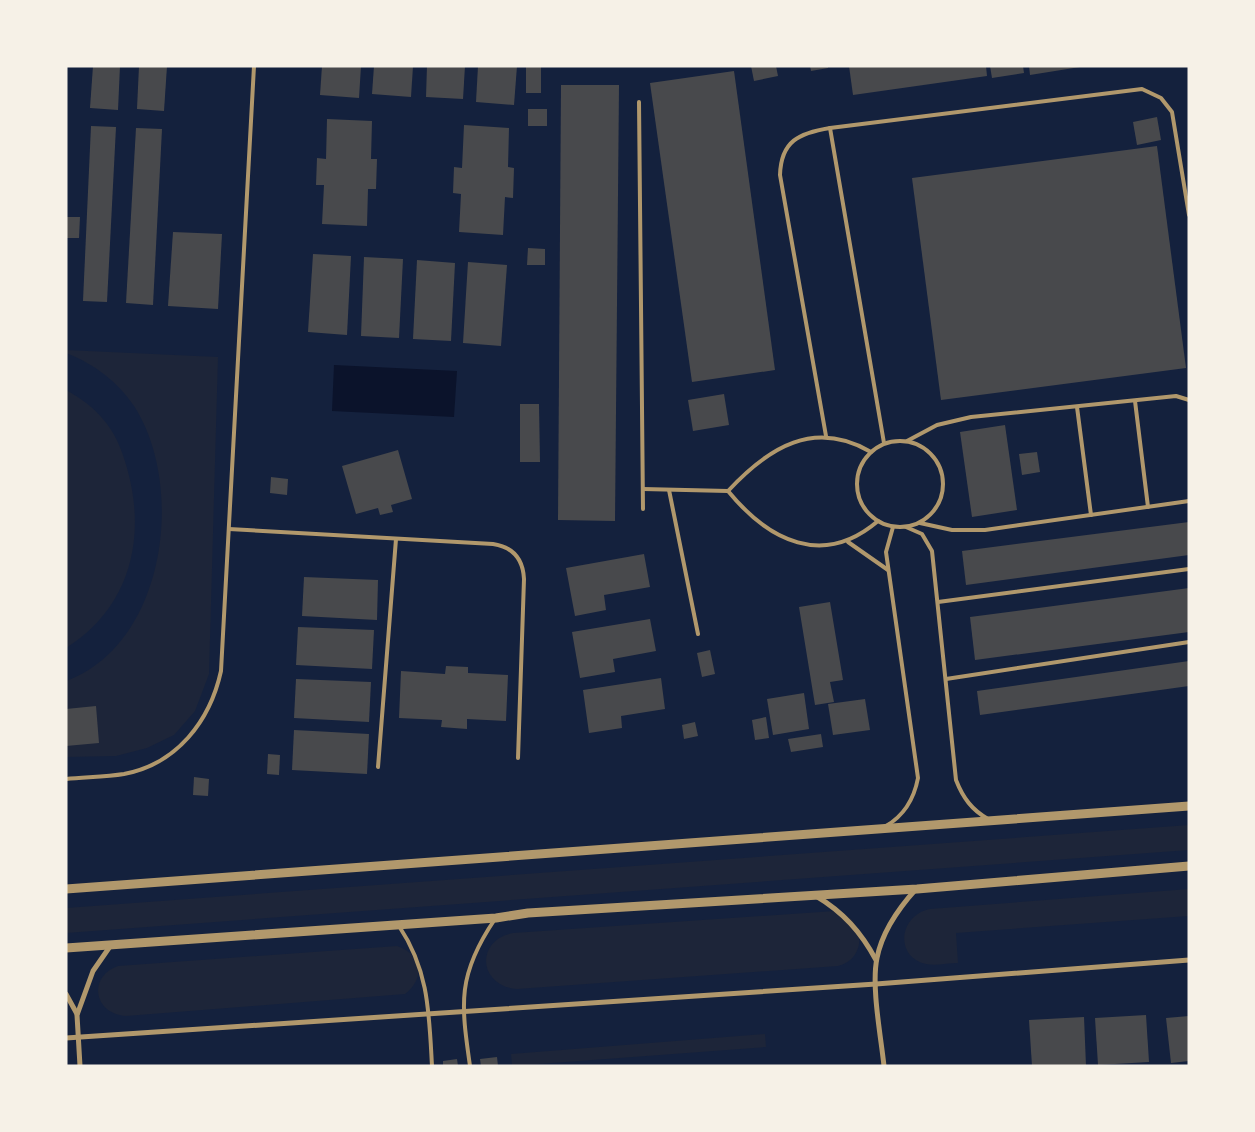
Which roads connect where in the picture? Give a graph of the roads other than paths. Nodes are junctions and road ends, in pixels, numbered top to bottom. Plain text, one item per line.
1 (254, 66) edge
2 (638, 102) dead end
3 (830, 128) junction
4 (1189, 215) edge
5 (1189, 400) edge
6 (1135, 401) junction
7 (1077, 407) junction
8 (826, 436) junction
9 (907, 441) junction
10 (884, 443) junction
11 (871, 452) junction
12 (643, 489) junction
13 (669, 490) junction
14 (728, 491) junction
15 (1189, 501) edge
16 (1148, 507) junction
17 (643, 509) dead end
18 (1091, 514) junction
19 (878, 521) junction
20 (920, 523) junction
21 (892, 527) junction
22 (906, 527) junction
23 (229, 529) junction
24 (396, 539) junction
25 (848, 542) junction
26 (1189, 569) edge
27 (888, 570) junction
28 (938, 602) junction
29 (698, 634) dead end
30 (1189, 642) edge
31 (946, 679) junction
32 (518, 758) dead end
33 (378, 767) dead end
34 (66, 779) edge
35 (1189, 806) edge
36 (992, 822) junction
37 (883, 828) junction
38 (1189, 866) edge
39 (66, 889) edge
40 (916, 889) junction
41 (815, 895) junction
42 (496, 918) junction
43 (398, 924) junction
44 (110, 945) junction
45 (66, 948) edge
46 (876, 960) junction
47 (1189, 960) edge
48 (876, 984) junction
49 (66, 994) edge
50 (462, 1011) junction
51 (428, 1014) junction
52 (77, 1015) junction
53 (66, 1038) edge
54 (78, 1038) junction
55 (80, 1066) edge
56 (432, 1066) edge
57 (470, 1066) edge
58 (884, 1066) edge

1 - 23 lane
2 - 12 lane
3 - 4 lane
3 - 8 lane
3 - 10 lane
5 - 6 lane
6 - 7 lane
6 - 16 lane
7 - 9 lane
7 - 18 lane
8 - 11 lane
8 - 14 lane
9 - 10 lane
9 - 20 lane
10 - 11 lane
11 - 19 lane
12 - 13 lane
12 - 17 lane
13 - 14 lane
13 - 29 lane
14 - 25 lane
15 - 16 lane
16 - 18 lane
18 - 20 lane
19 - 21 lane
19 - 25 lane
20 - 22 lane
21 - 22 lane
21 - 27 lane
22 - 28 lane
23 - 24 lane
23 - 34 lane
24 - 32 lane
24 - 33 lane
25 - 27 lane
26 - 28 lane
27 - 37 lane
28 - 31 lane
30 - 31 lane
31 - 36 lane
35 - 36 street
36 - 37 street
37 - 39 street
38 - 40 street
40 - 41 street
40 - 46 street
41 - 42 street
41 - 46 street
42 - 43 street
42 - 50 lane
43 - 44 street
43 - 51 lane
44 - 45 street
44 - 52 street
46 - 48 street
47 - 48 street
48 - 50 street
48 - 58 street
49 - 52 street
50 - 51 street
50 - 57 lane
51 - 54 street
51 - 56 lane
52 - 54 street
53 - 54 street
54 - 55 street

